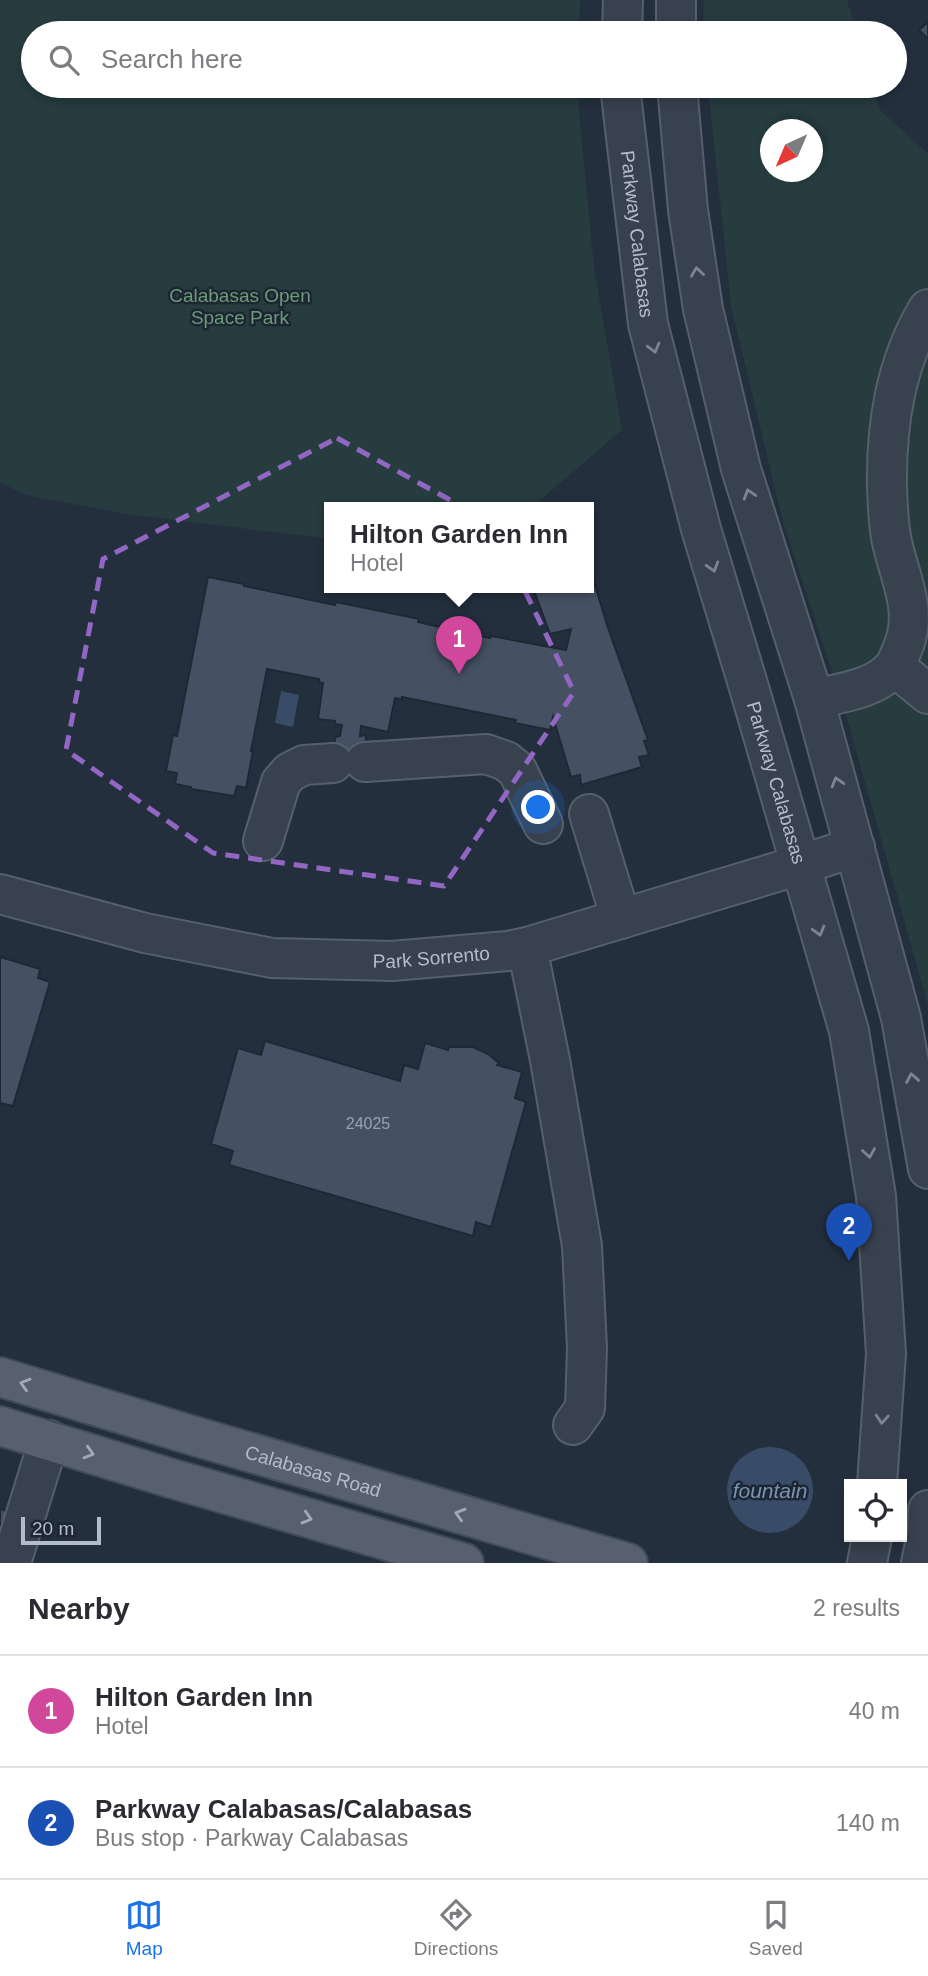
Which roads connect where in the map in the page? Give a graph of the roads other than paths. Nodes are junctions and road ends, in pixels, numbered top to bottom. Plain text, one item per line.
1 (623, 0) edge
2 (676, 0) edge
3 (622, 21) edge
4 (676, 21) edge
5 (621, 98) edge
6 (678, 98) edge
7 (928, 309) edge
8 (894, 667) junction
9 (928, 694) edge
10 (814, 699) junction
11 (589, 814) dead end
12 (543, 824) dead end
13 (262, 841) dead end
14 (855, 847) junction
15 (800, 866) junction
16 (0, 894) edge
17 (621, 919) junction
18 (527, 947) junction
19 (928, 1170) edge
20 (0, 1377) edge
21 (573, 1425) dead end
22 (0, 1426) edge
23 (184, 1433) junction
24 (50, 1440) junction
25 (170, 1478) junction
26 (877, 1479) edge
27 (928, 1510) edge
28 (549, 1541) junction
29 (871, 1542) edge
30 (11, 1563) edge
31 (464, 1563) edge
32 (481, 1563) edge
33 (628, 1563) edge
34 (867, 1563) edge
35 (920, 1563) edge

1 - 3 street
2 - 4 street
5 -> 15 street, Parkway Calabasas
10 -> 6 street
7 - 8 street
8 - 9 street
8 - 10 street
14 -> 10 street
11 - 17 street
12 - 13 street
14 - 15 street, Park Sorrento
19 -> 14 street
15 - 17 street, Park Sorrento
15 -> 26 street, Parkway Calabasas
16 - 18 street, Park Sorrento
17 - 18 street, Park Sorrento
18 - 21 street
23 -> 20 main road, Calabasas Road
22 - 24 main road
23 - 25 main road
28 -> 23 main road, Calabasas Road
24 -> 25 main road
24 - 30 street
25 -> 31 main road
27 - 35 street
28 - 32 main road
28 - 33 main road, Calabasas Road
29 - 34 street

